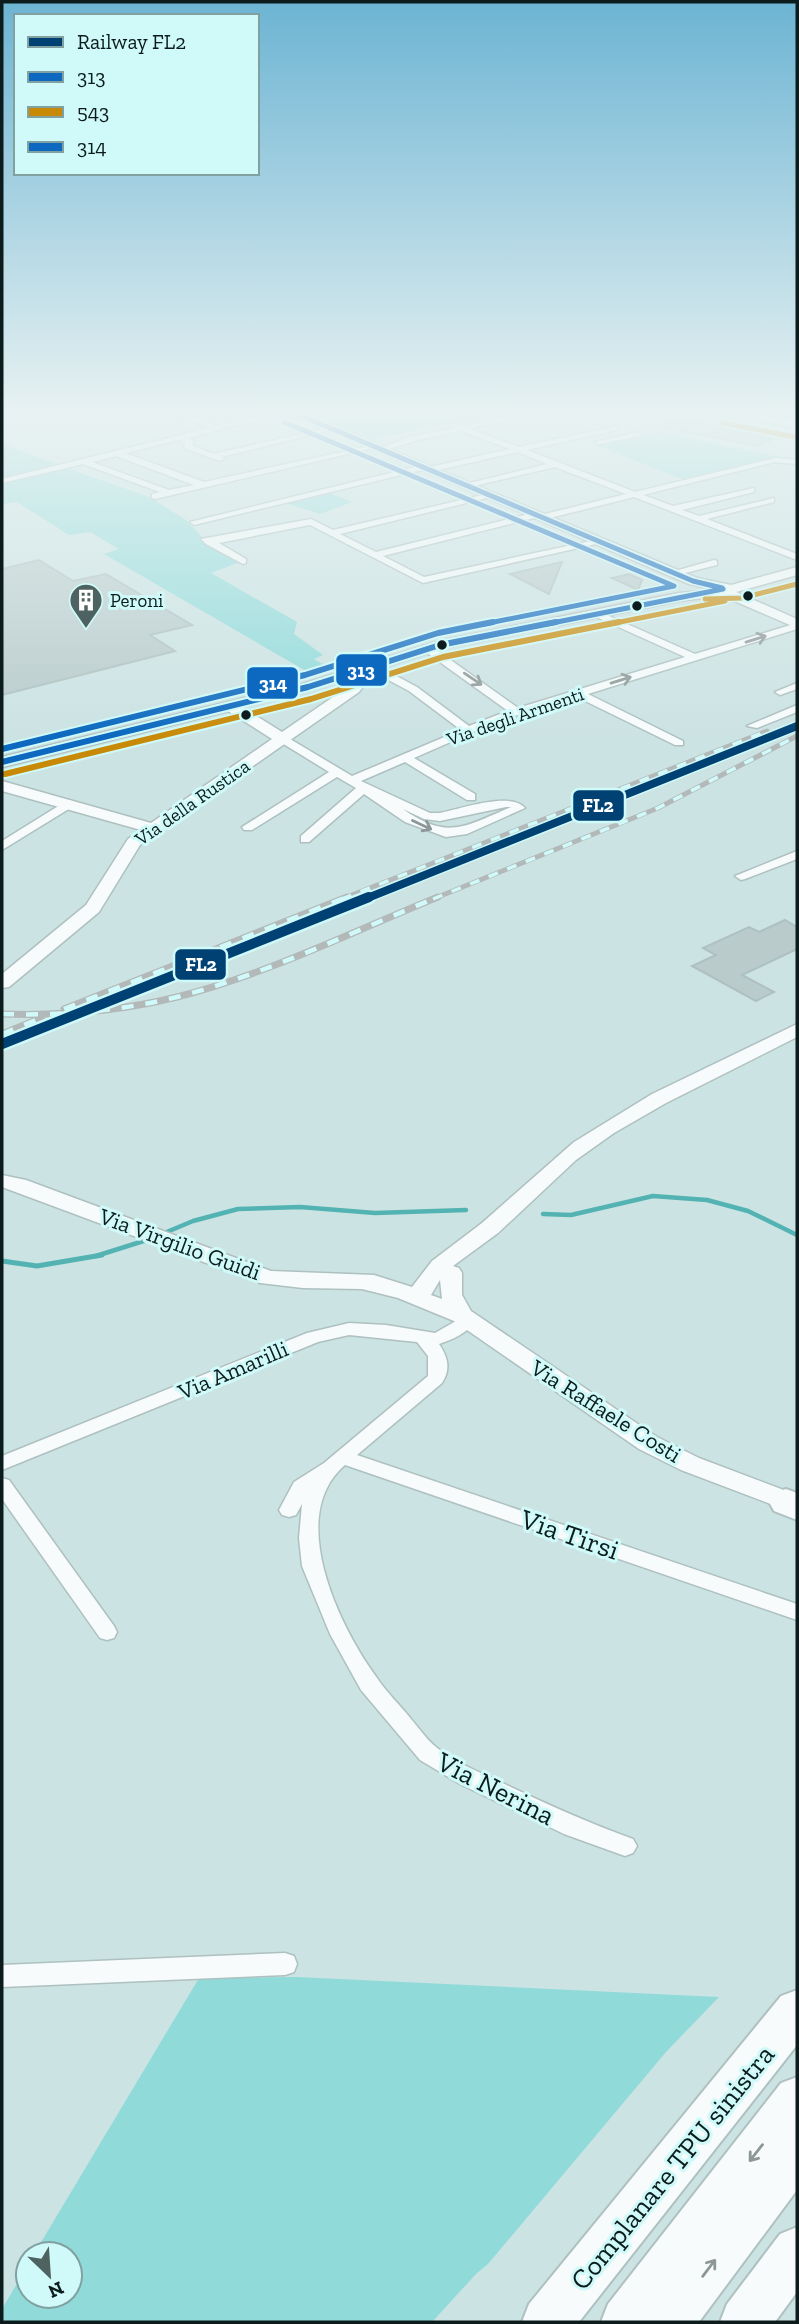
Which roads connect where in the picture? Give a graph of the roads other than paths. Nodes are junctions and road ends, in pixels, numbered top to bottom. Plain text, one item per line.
1 (205, 519) edge
2 (301, 519) edge
3 (310, 519) edge
4 (327, 519) edge
5 (392, 519) edge
6 (524, 519) edge
7 (547, 519) edge
8 (699, 519) edge
9 (194, 522) dead end
10 (347, 530) junction
11 (332, 533) junction
12 (600, 542) junction
13 (375, 555) junction
14 (797, 558) edge
15 (243, 561) dead end
16 (713, 563) dead end
17 (797, 571) edge
18 (673, 573) junction
19 (715, 589) junction
20 (597, 614) junction
21 (797, 625) edge
22 (427, 648) junction
23 (683, 656) junction
24 (372, 667) junction
25 (797, 686) edge
26 (780, 692) dead end
27 (578, 693) junction
28 (230, 706) junction
29 (797, 708) edge
30 (517, 712) junction
31 (754, 726) dead end
32 (468, 730) junction
33 (281, 738) junction
34 (679, 743) dead end
35 (405, 757) junction
36 (2, 762) edge
37 (337, 772) junction
38 (351, 781) junction
39 (2, 786) edge
40 (364, 788) junction
41 (471, 797) dead end
42 (68, 804) junction
43 (248, 827) dead end
44 (2, 828) edge
45 (152, 828) junction
46 (22, 834) junction
47 (305, 839) dead end
48 (2, 846) edge
49 (797, 855) edge
50 (741, 876) dead end
51 (2, 983) edge
52 (797, 1030) edge
53 (2, 1181) edge
54 (441, 1273) junction
55 (363, 1282) junction
56 (419, 1297) junction
57 (459, 1323) junction
58 (423, 1338) junction
59 (439, 1359) junction
60 (338, 1461) junction
61 (2, 1463) edge
62 (2, 1485) edge
63 (795, 1504) edge
64 (289, 1510) dead end
65 (797, 1612) edge
66 (107, 1632) dead end
67 (625, 1846) dead end
68 (285, 1964) dead end
69 (2, 1976) edge
70 (797, 2011) edge
71 (797, 2099) edge
72 (797, 2152) edge
73 (797, 2251) edge
74 (547, 2322) edge
75 (626, 2322) edge
76 (668, 2322) edge
77 (745, 2322) edge

1 - 9 street
2 - 15 street
3 - 11 street
4 - 10 street
5 - 10 street
6 - 13 street
7 - 12 street
8 - 14 street
10 - 11 street
11 - 13 street
12 - 13 street
12 - 18 street
16 - 18 street
17 - 19 street
18 - 19 street
19 - 20 street
19 - 21 street
20 - 22 street
20 - 23 street
23 -> 21 street, Via degli Armenti
22 - 24 street
22 -> 30 street
27 -> 23 street, Via degli Armenti
24 - 28 street
24 - 32 street
24 - 33 street, Via della Rustica
25 - 26 street
27 - 30 street, Via degli Armenti
27 - 34 street
28 - 33 street
28 - 36 street
29 - 31 street
30 - 32 street, Via degli Armenti
32 - 35 street, Via degli Armenti
33 - 37 street
33 - 45 street, Via della Rustica
35 - 38 street, Via degli Armenti
35 - 41 street
37 - 38 street
37 - 43 street
38 - 40 street
39 - 42 street
40 -> 40 street
40 - 47 street
42 - 45 street
42 - 46 street
44 - 46 street
45 - 51 street, Via della Rustica
46 - 48 street
49 - 50 street
52 - 54 street
53 - 55 street, Via Virgilio Guidi
54 - 55 street, Via Virgilio Guidi
54 - 56 street
54 - 57 street
55 - 56 street, Via Virgilio Guidi
56 - 57 street, Via Raffaele Costi
57 - 58 street, Via Amarilli
57 - 59 street, Via Nerina
57 - 63 street, Via Raffaele Costi
58 - 59 street
58 - 61 street, Via Amarilli
59 - 60 street, Via Nerina
60 - 64 street
60 - 65 street, Via Tirsi
60 - 67 street, Via Nerina
62 - 66 street
68 - 69 street
70 - 74 highway, Complanare TPU sinistra
71 -> 75 highway
76 -> 72 highway
73 - 77 highway

